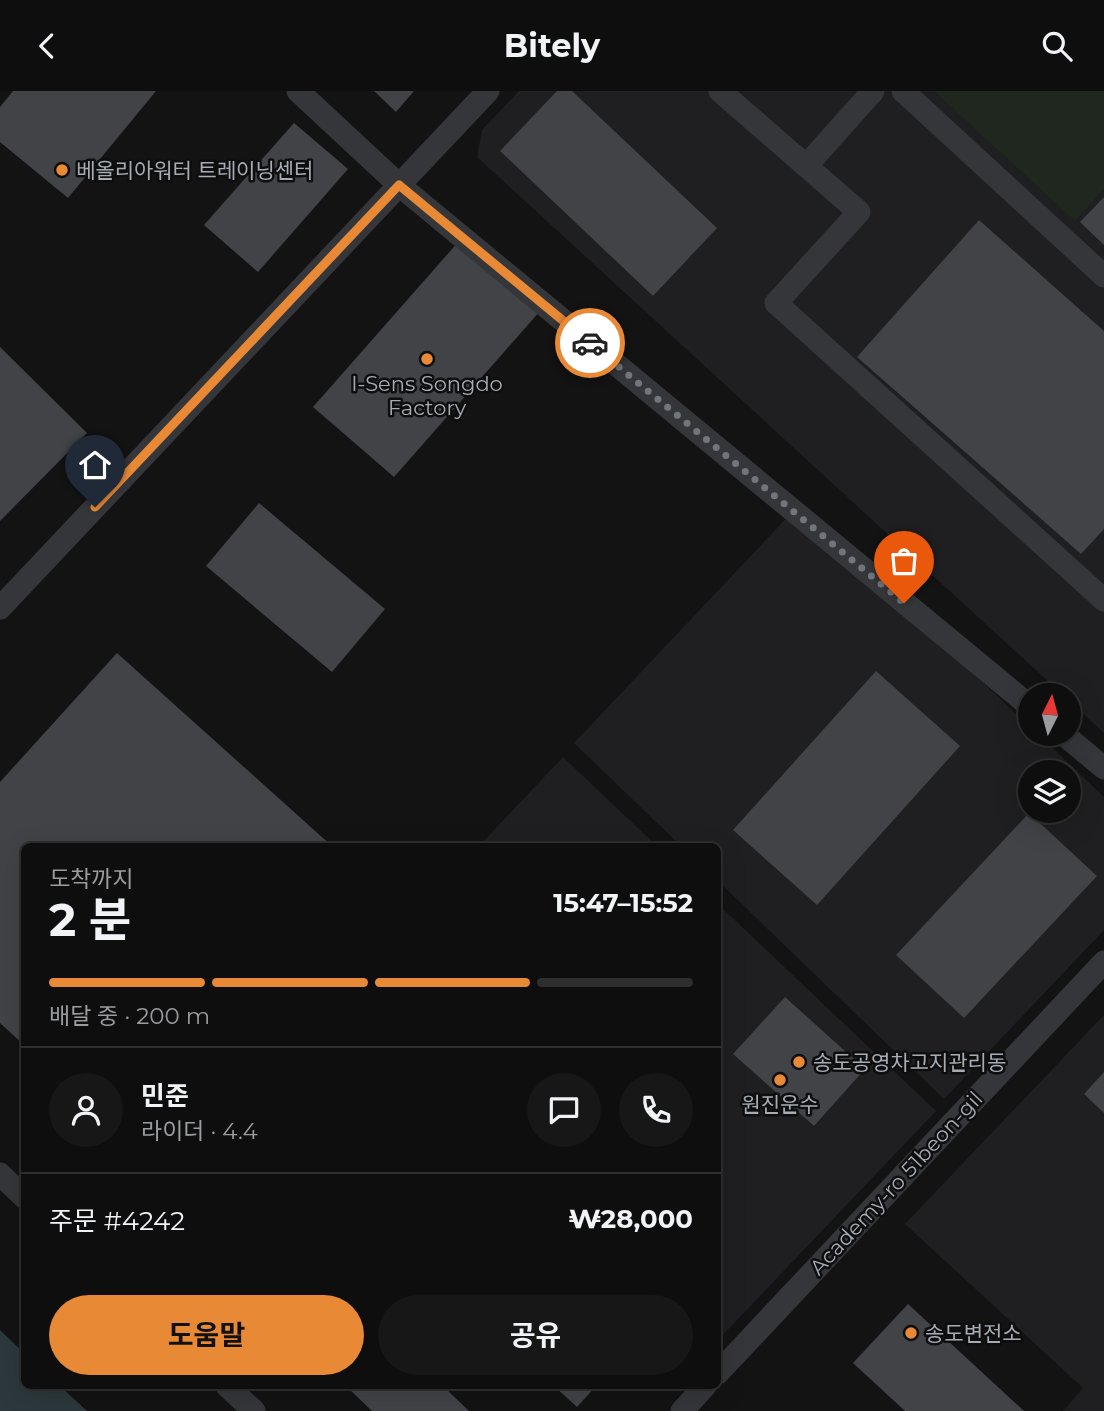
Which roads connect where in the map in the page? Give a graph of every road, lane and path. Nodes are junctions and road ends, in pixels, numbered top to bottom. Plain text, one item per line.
1 (298, 91) edge
2 (488, 91) edge
3 (720, 91) edge
4 (873, 91) edge
5 (903, 91) edge
6 (806, 166) junction
7 (399, 185) junction
8 (1104, 276) edge
9 (1104, 600) edge
10 (0, 608) edge
11 (1018, 696) edge
12 (1078, 746) edge
13 (1104, 768) edge
14 (1104, 962) edge
15 (0, 1174) edge
16 (21, 1194) edge
17 (721, 1370) edge
18 (230, 1389) edge
19 (702, 1389) edge
20 (254, 1411) edge
21 (682, 1411) edge

1 - 7 street
2 - 7 street
3 - 6 street
4 - 6 street
5 - 8 street
6 - 9 street
7 - 10 street
7 - 11 street
12 - 13 street
14 - 17 street, Academy-ro 51beon-gil
15 - 16 street
18 - 20 street
19 - 21 street

